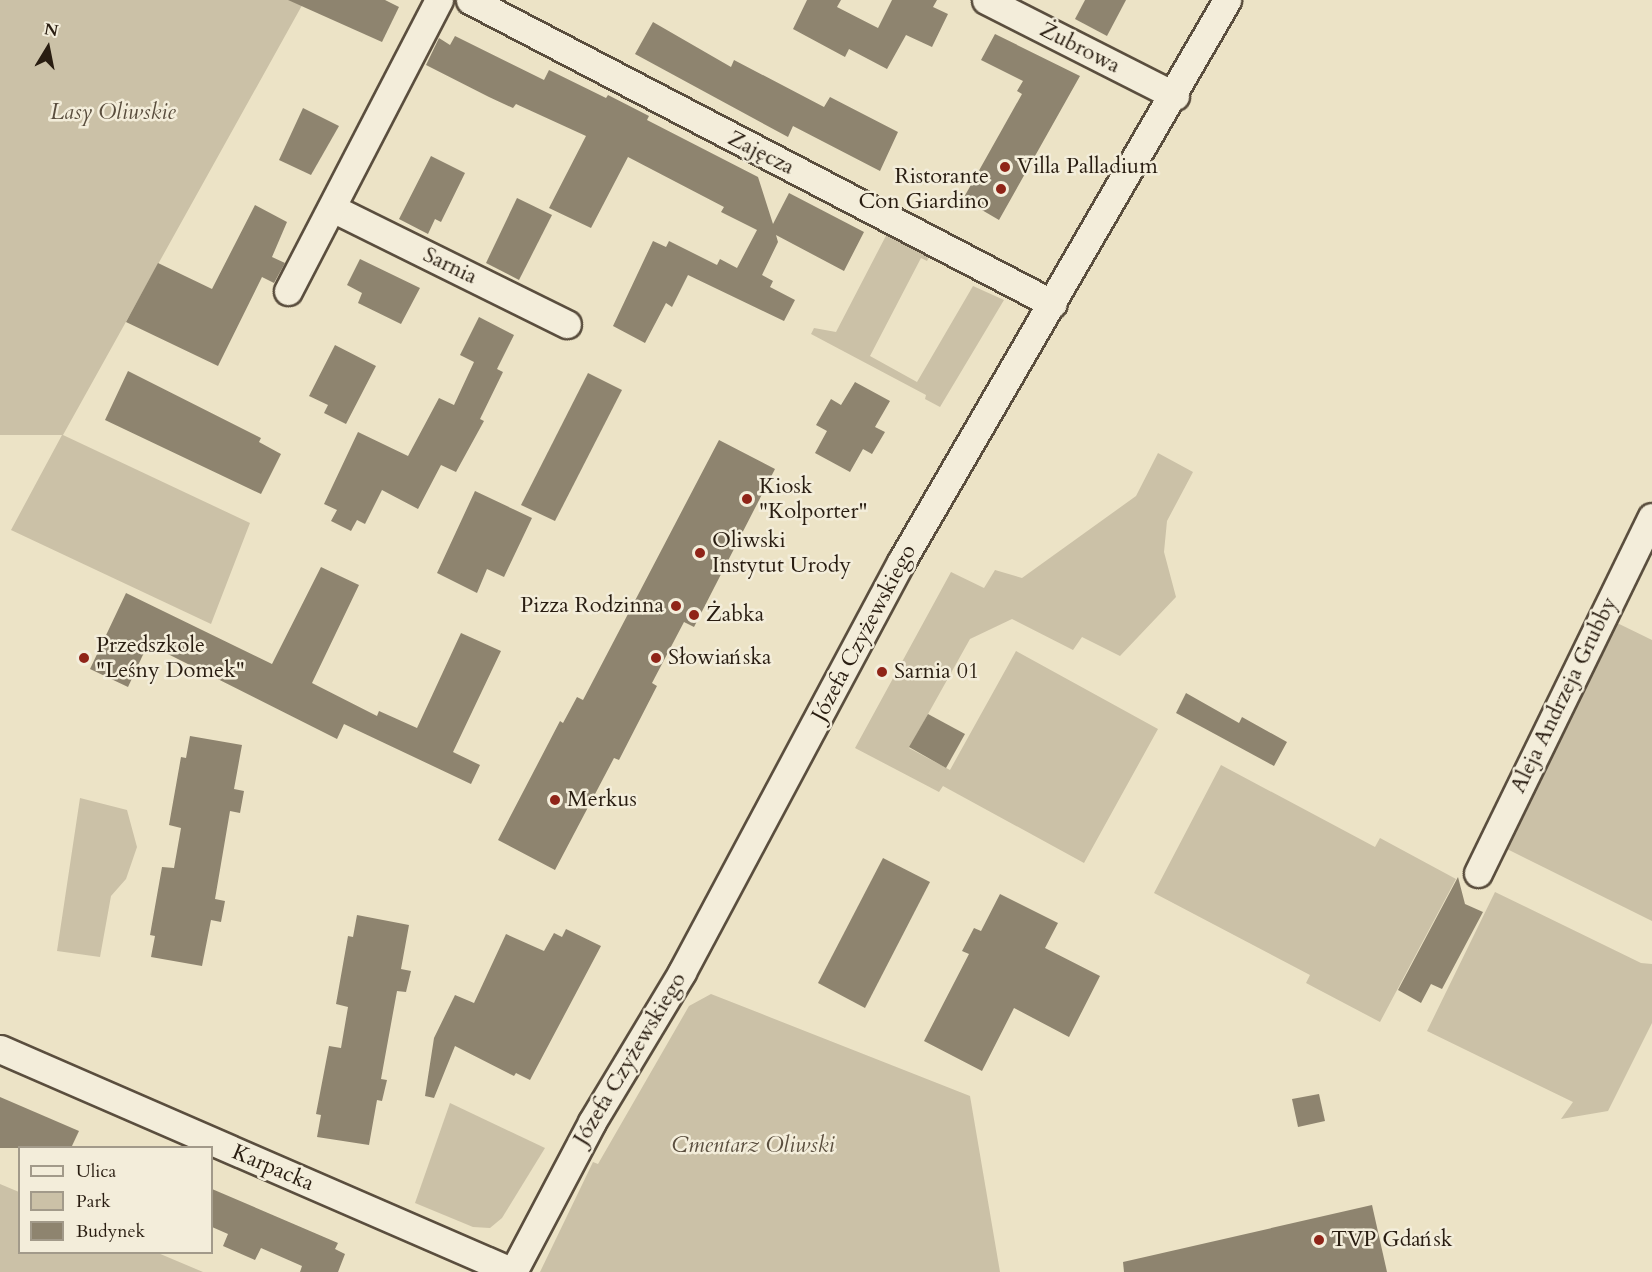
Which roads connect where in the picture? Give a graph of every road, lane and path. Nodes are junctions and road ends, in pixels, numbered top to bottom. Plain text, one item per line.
1 (439, 0) edge
2 (470, 0) edge
3 (986, 0) edge
4 (1227, 0) edge
5 (1174, 96) junction
6 (332, 207) junction
7 (288, 291) dead end
8 (1053, 304) junction
9 (567, 324) dead end
10 (1652, 517) edge
11 (1478, 873) dead end
12 (0, 1049) edge
13 (513, 1272) edge

1 - 6 street
2 - 8 street, Zajęcza
3 - 5 street, Żubrowa
4 - 5 street, Józefa Czyżewskiego
5 - 8 street, Józefa Czyżewskiego
6 - 7 street
6 - 9 street, Sarnia
8 - 13 street, Józefa Czyżewskiego
10 - 11 street, Aleja Andrzeja Grubby
12 - 13 street, Karpacka

